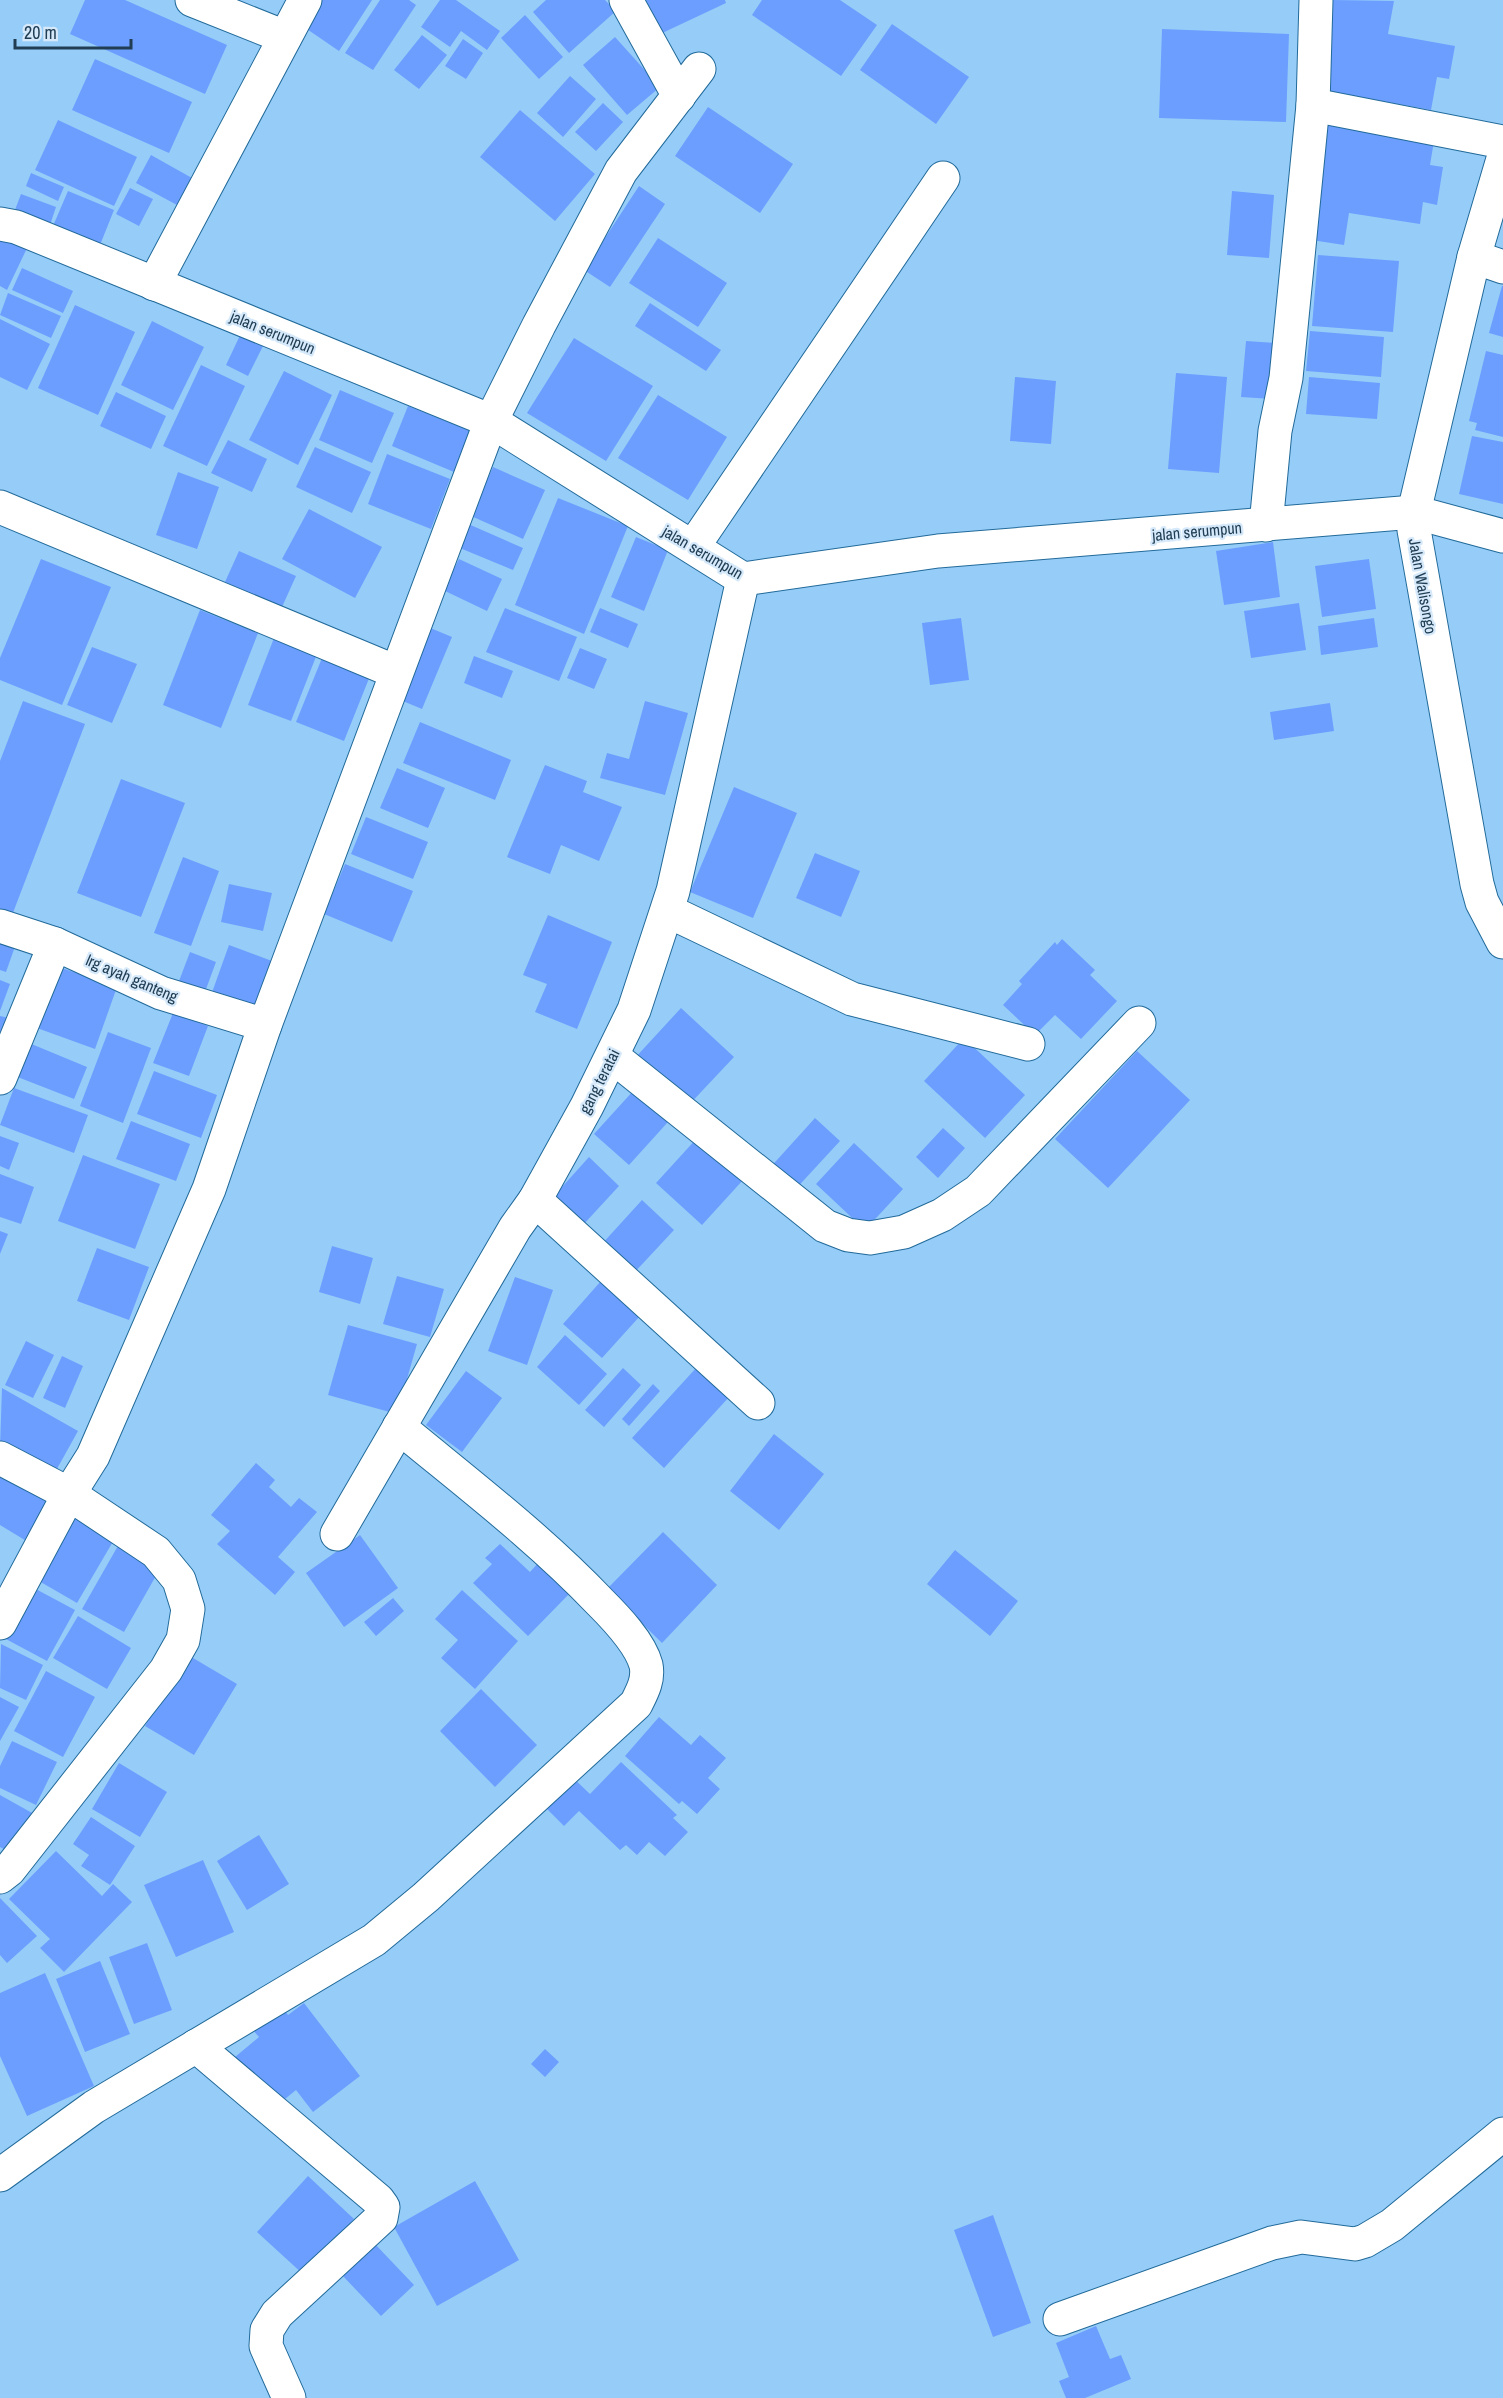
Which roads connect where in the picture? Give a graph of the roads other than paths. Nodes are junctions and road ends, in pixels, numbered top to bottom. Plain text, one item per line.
1 (192, 0) edge
2 (305, 0) edge
3 (626, 0) edge
4 (1316, 0) edge
5 (285, 37) junction
6 (699, 69) dead end
7 (679, 96) junction
8 (1313, 105) junction
9 (1503, 142) edge
10 (1503, 159) edge
11 (943, 178) dead end
12 (0, 224) edge
13 (1488, 262) edge
14 (154, 284) junction
15 (491, 421) junction
16 (0, 507) edge
17 (1414, 512) junction
18 (1266, 525) junction
19 (1503, 536) edge
20 (693, 547) junction
21 (743, 579) junction
22 (396, 672) junction
23 (668, 911) junction
24 (0, 926) edge
25 (1503, 942) edge
26 (56, 944) junction
27 (1139, 1023) dead end
28 (265, 1025) junction
29 (1028, 1044) dead end
30 (612, 1056) junction
31 (0, 1078) edge
32 (535, 1200) junction
33 (758, 1403) dead end
34 (399, 1427) junction
35 (0, 1458) edge
36 (69, 1494) junction
37 (337, 1534) dead end
38 (0, 1623) edge
39 (0, 1877) edge
40 (196, 2046) junction
41 (1503, 2134) edge
42 (0, 2175) edge
43 (1060, 2319) dead end
44 (289, 2398) edge

1 - 5 street
2 - 5 street
3 - 7 street
4 - 8 street
5 - 14 street
6 - 7 street
7 - 15 street
8 - 9 street
8 - 18 street
10 - 13 street, Jalan Walisongo
11 - 20 street
12 - 14 street, jalan serumpun
13 - 17 street, Jalan Walisongo
14 - 15 street, jalan serumpun
15 - 20 street, jalan serumpun
15 - 22 street
16 - 22 street
17 - 18 street, jalan serumpun
17 - 19 street
17 - 25 street, Jalan Walisongo
18 - 21 street, jalan serumpun
20 - 21 street, jalan serumpun
21 - 23 street, gang teratai
22 - 28 street
23 - 29 street
23 - 30 street, gang teratai
24 - 26 street, lrg ayah ganteng
26 - 28 street, lrg ayah ganteng
26 - 31 street
27 - 30 street
28 - 36 street
30 - 32 street, gang teratai
32 - 33 street
32 - 34 street, gang teratai
34 - 37 street, gang teratai
34 - 40 street
35 - 36 street
36 - 38 street
36 - 39 street
40 - 42 street
40 - 44 street
41 - 43 street

